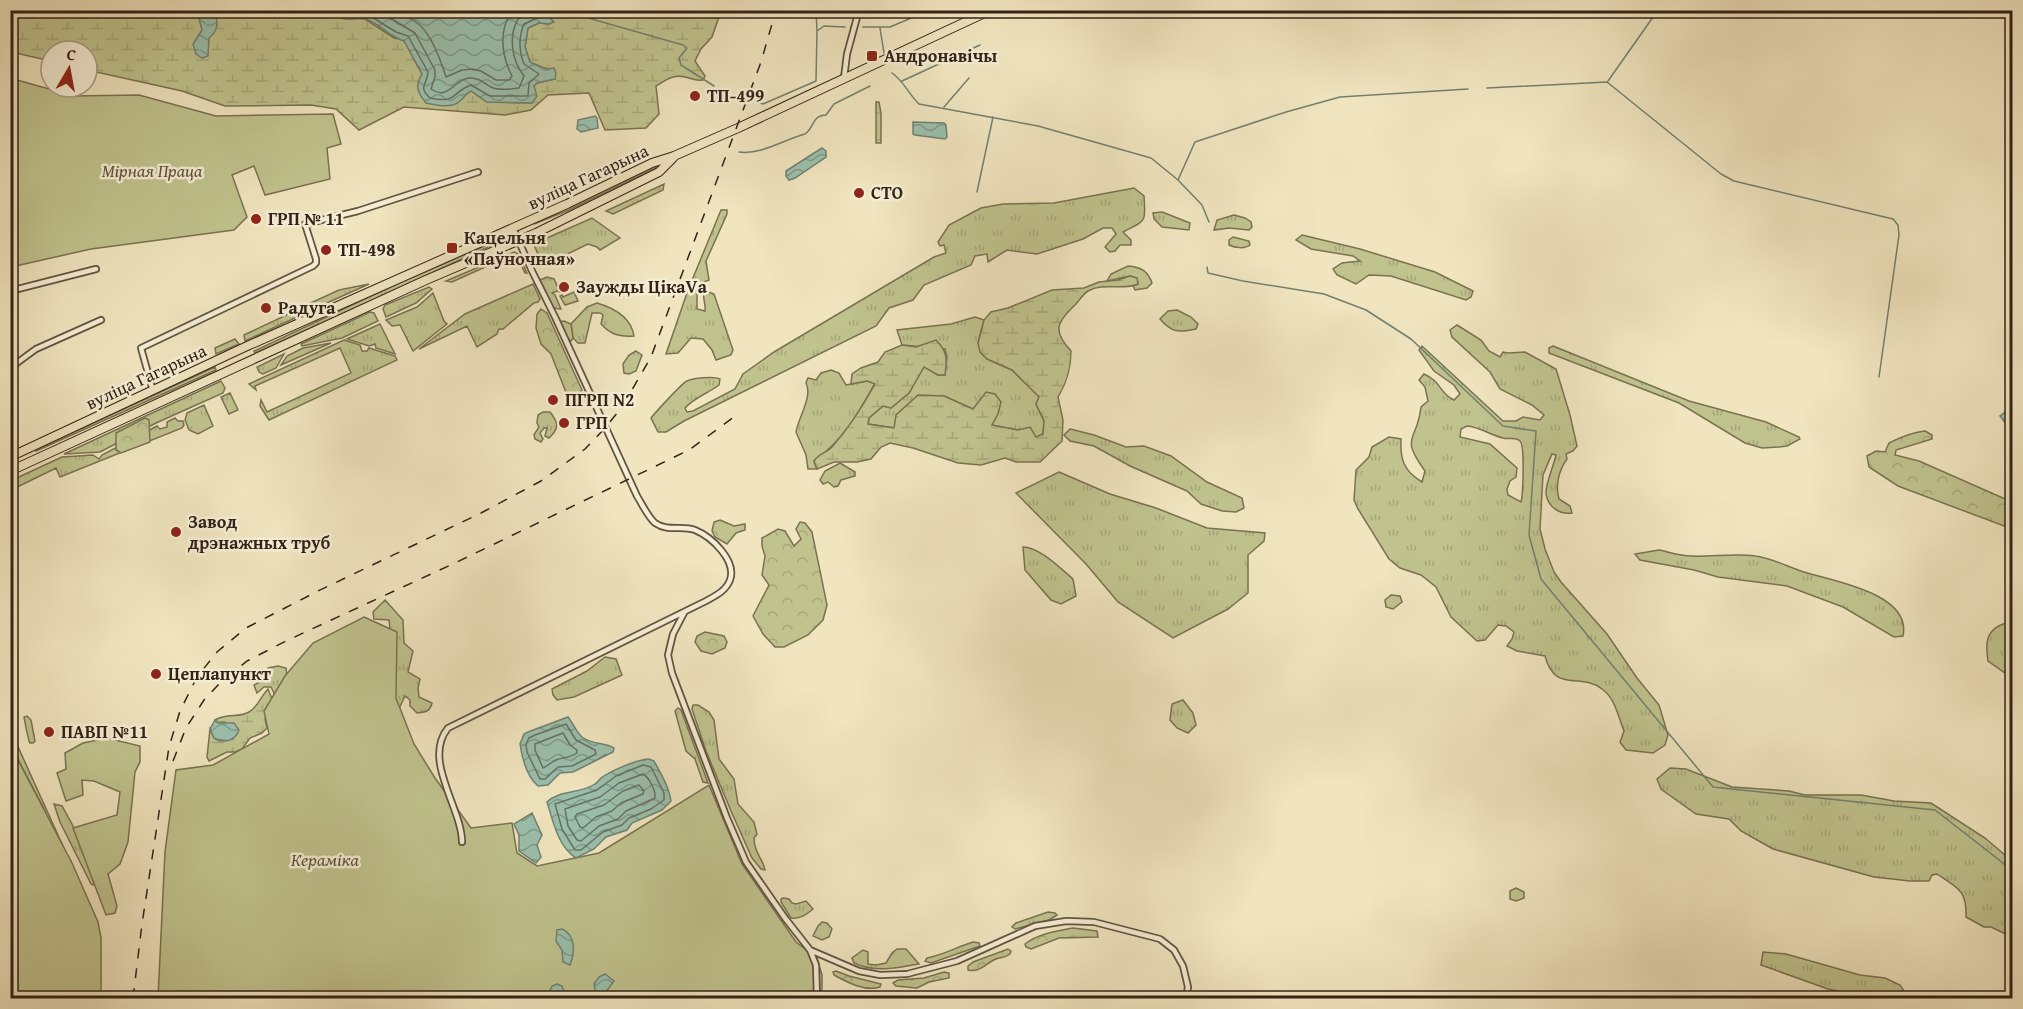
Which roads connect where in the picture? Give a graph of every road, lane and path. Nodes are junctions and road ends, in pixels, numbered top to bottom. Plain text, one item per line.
1 (860, 10) edge
2 (991, 10) edge
3 (844, 79) junction
4 (674, 156) junction
5 (478, 172) dead end
6 (513, 228) junction
7 (518, 241) junction
8 (96, 269) dead end
9 (10, 291) edge
10 (101, 320) dead end
11 (230, 354) junction
12 (10, 368) edge
13 (236, 368) junction
14 (153, 391) junction
15 (35, 445) junction
16 (19, 453) junction
17 (39, 457) junction
18 (10, 458) edge
19 (25, 464) junction
20 (10, 471) edge
21 (686, 611) junction
22 (462, 842) dead end
23 (810, 950) junction
24 (817, 999) edge
25 (1186, 999) edge

1 - 3 street
2 - 3 main road
3 - 4 main road
4 - 6 main road, вуліца Гагарына
4 - 7 main road, вуліца Гагарына
5 - 14 street
6 - 7 street
6 - 11 main road, вуліца Гагарына
7 - 13 main road, вуліца Гагарына
7 - 21 street
8 - 9 street
10 - 12 street
11 - 13 street
11 - 14 main road, вуліца Гагарына
13 - 17 main road, вуліца Гагарына
14 - 15 main road, вуліца Гагарына
15 - 16 main road, вуліца Гагарына
15 - 17 main road
16 - 18 main road, вуліца Гагарына
16 - 19 main road
17 - 19 main road, вуліца Гагарына
19 - 20 main road, вуліца Гагарына
21 - 22 street
21 - 23 street
23 - 24 street
23 - 25 street

